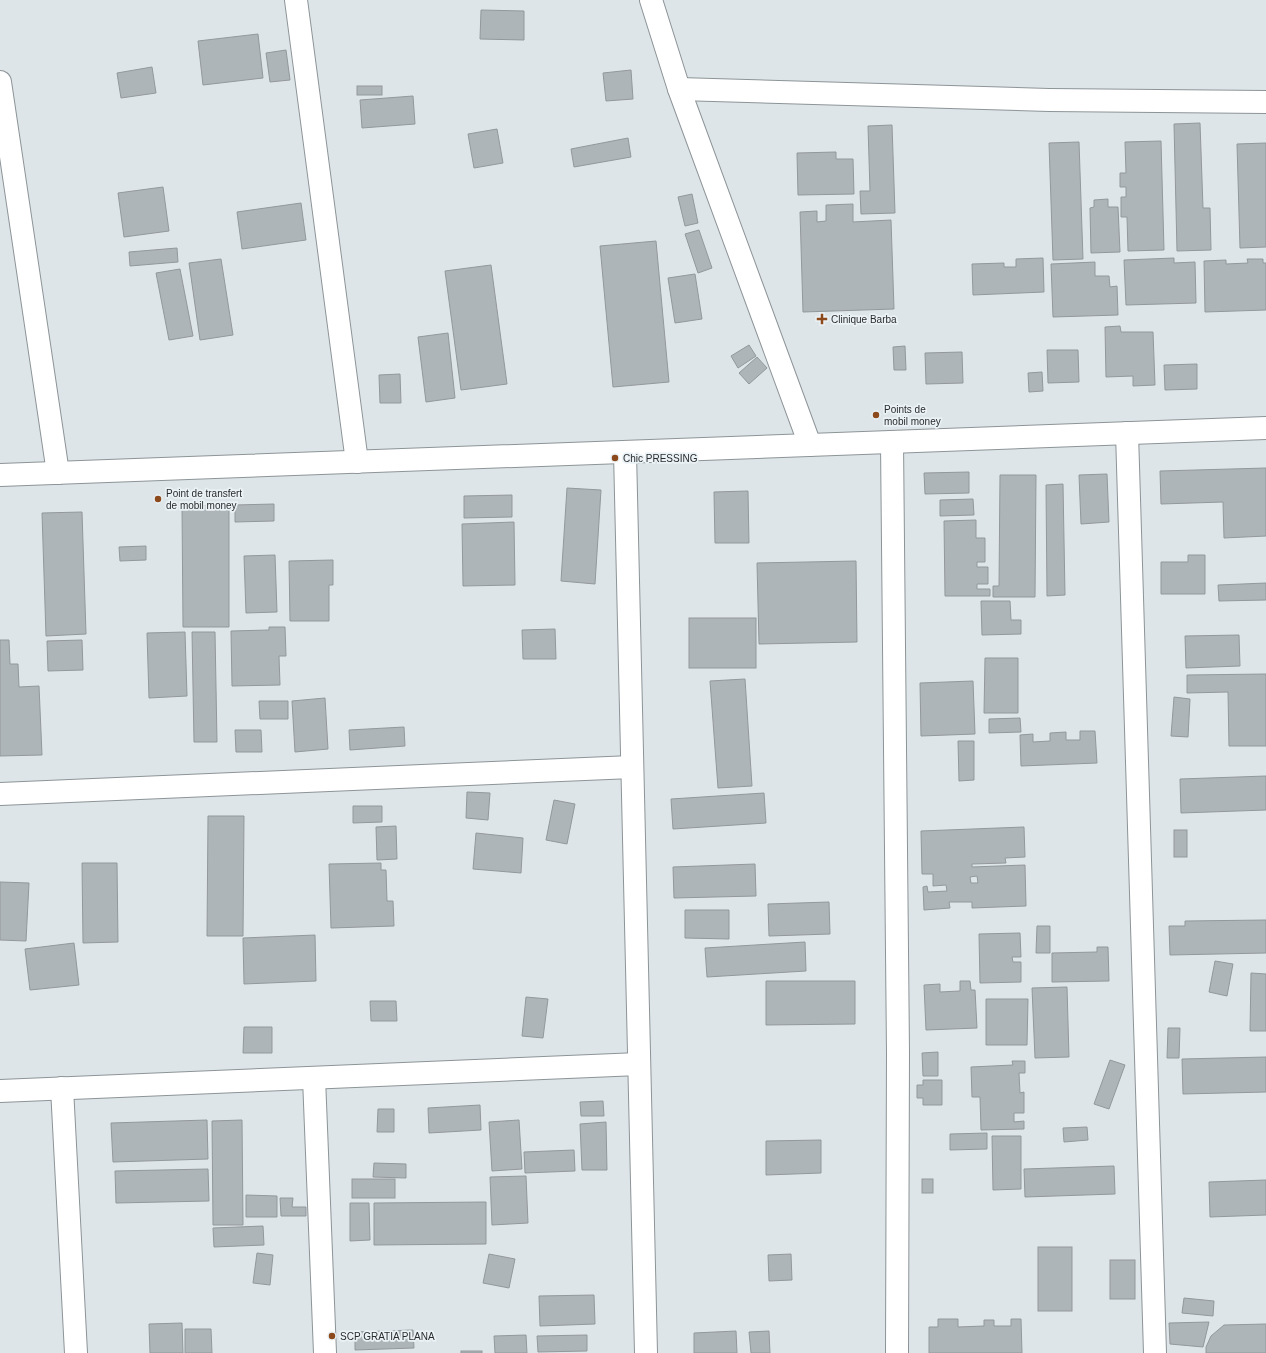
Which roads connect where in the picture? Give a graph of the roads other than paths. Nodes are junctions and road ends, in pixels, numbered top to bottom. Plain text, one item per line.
1 (296, 0) edge
2 (651, 0) edge
3 (0, 82) edge
4 (679, 89) junction
5 (1266, 102) edge
6 (1266, 428) edge
7 (1127, 433) junction
8 (892, 442) junction
9 (810, 445) junction
10 (625, 452) junction
11 (357, 462) junction
12 (58, 473) junction
13 (0, 476) edge
14 (632, 767) junction
15 (0, 794) edge
16 (639, 1064) junction
17 (314, 1078) junction
18 (62, 1088) junction
19 (0, 1091) edge
20 (76, 1353) edge
21 (324, 1353) edge
22 (646, 1353) edge
23 (897, 1353) edge
24 (1155, 1353) edge

1 - 11 street
2 - 4 street
3 - 12 street
4 - 5 street
4 - 9 street
6 - 7 street
7 - 8 street
7 - 24 street
8 - 9 street
8 - 23 street
9 - 10 street
10 - 11 street
10 - 14 street
11 - 12 street
12 - 13 street
14 - 15 street
14 - 16 street
16 - 17 street
16 - 22 street
17 - 18 street
17 - 21 street
18 - 19 street
18 - 20 street

